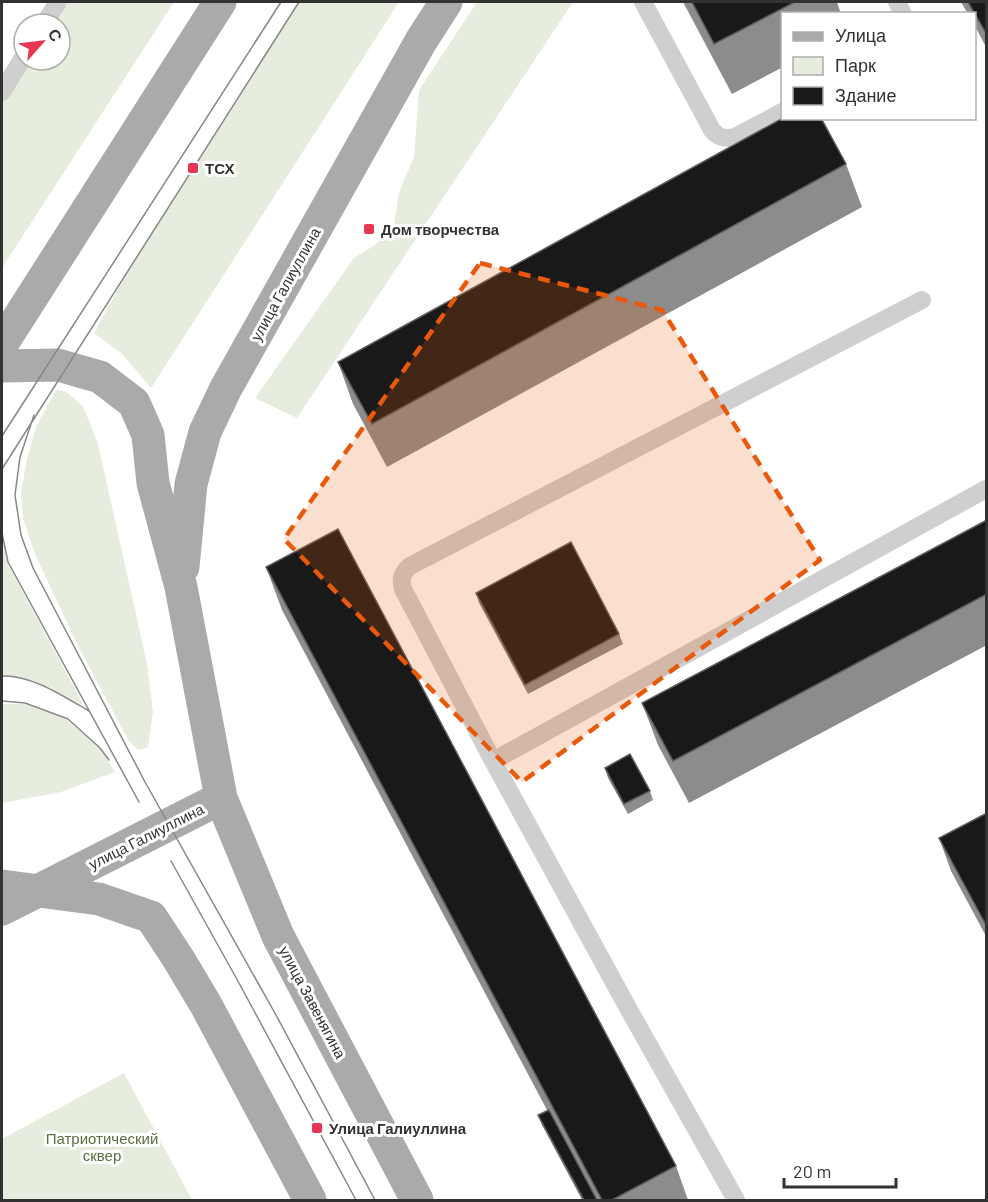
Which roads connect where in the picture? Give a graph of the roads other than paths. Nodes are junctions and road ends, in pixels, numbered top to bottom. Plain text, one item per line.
1 (220, 2) edge
2 (446, 2) edge
3 (643, 2) edge
4 (14, 72) edge
5 (2, 92) edge
6 (781, 113) edge
7 (922, 300) dead end
8 (2, 344) edge
9 (2, 366) edge
10 (987, 489) edge
11 (181, 586) junction
12 (493, 761) junction
13 (221, 798) junction
14 (2, 886) edge
15 (40, 890) junction
16 (2, 909) edge
17 (310, 1200) edge
18 (417, 1200) edge
19 (736, 1200) edge

1 - 8 main road
2 - 11 main road, улица Галиуллина
3 - 6 lane
4 - 5 lane
7 - 12 lane
9 - 11 main road, улица Галиуллина
10 - 12 lane
11 - 13 main road, улица Галиуллина
12 - 19 lane
13 - 15 main road, улица Галиуллина
13 - 18 main road, улица Завенягина
14 - 15 main road
15 - 16 main road, улица Галиуллина
15 - 17 main road

